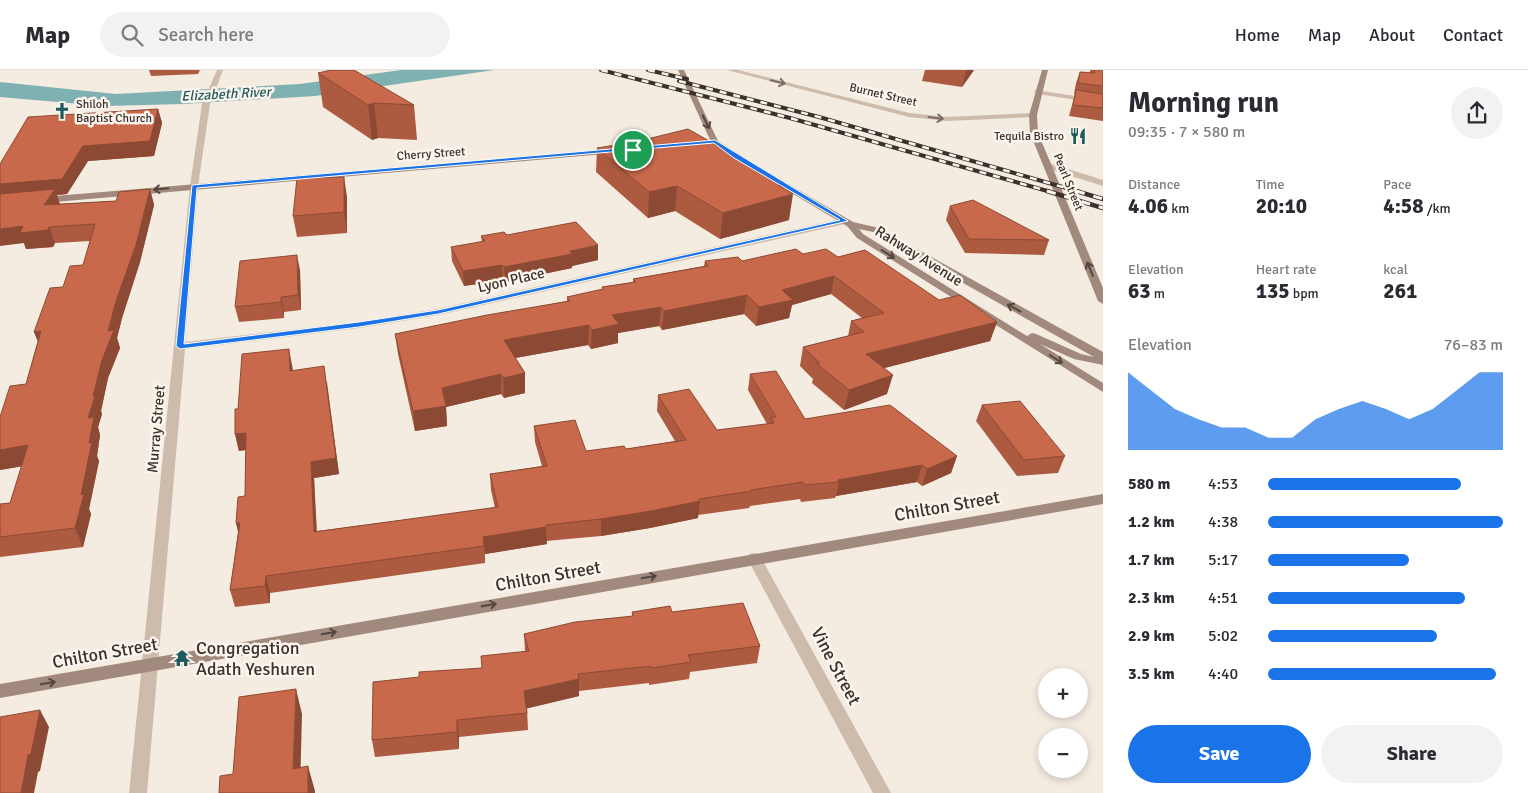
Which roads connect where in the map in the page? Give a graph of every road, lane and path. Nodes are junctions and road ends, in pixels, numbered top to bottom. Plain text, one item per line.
1 (220, 70) edge
2 (681, 70) edge
3 (730, 70) edge
4 (1045, 70) edge
5 (1038, 92) junction
6 (1103, 102) edge
7 (1033, 115) junction
8 (624, 150) edge
9 (1049, 166) junction
10 (1103, 182) edge
11 (194, 186) junction
12 (29, 202) edge
13 (848, 223) junction
14 (1103, 301) edge
15 (972, 307) junction
16 (180, 346) junction
17 (1103, 357) edge
18 (1103, 362) edge
19 (1103, 388) edge
20 (1103, 498) edge
21 (754, 558) junction
22 (150, 664) junction
23 (0, 692) edge
24 (138, 793) edge
25 (882, 793) edge

1 - 11 street, Murray Street
2 -> 13 main road, Rahway Avenue
3 -> 7 street, Burnet Street
4 - 5 main road, Pearl Street
5 - 6 street
5 - 7 main road, Pearl Street
7 - 9 main road, Pearl Street
8 - 11 main road, Cherry Street
9 - 10 street
14 -> 9 main road, Pearl Street
11 -> 12 main road, Cherry Street
11 - 16 street, Murray Street
13 -> 15 main road, Rahway Avenue
13 - 16 street, Lyon Place
17 -> 13 main road, Rahway Avenue
15 - 18 main road
15 -> 19 main road, Rahway Avenue
16 - 22 street, Murray Street
20 - 21 main road, Chilton Street
22 -> 21 main road, Chilton Street
21 - 25 street, Vine Street
23 -> 22 main road, Chilton Street
22 - 24 street, Murray Street

